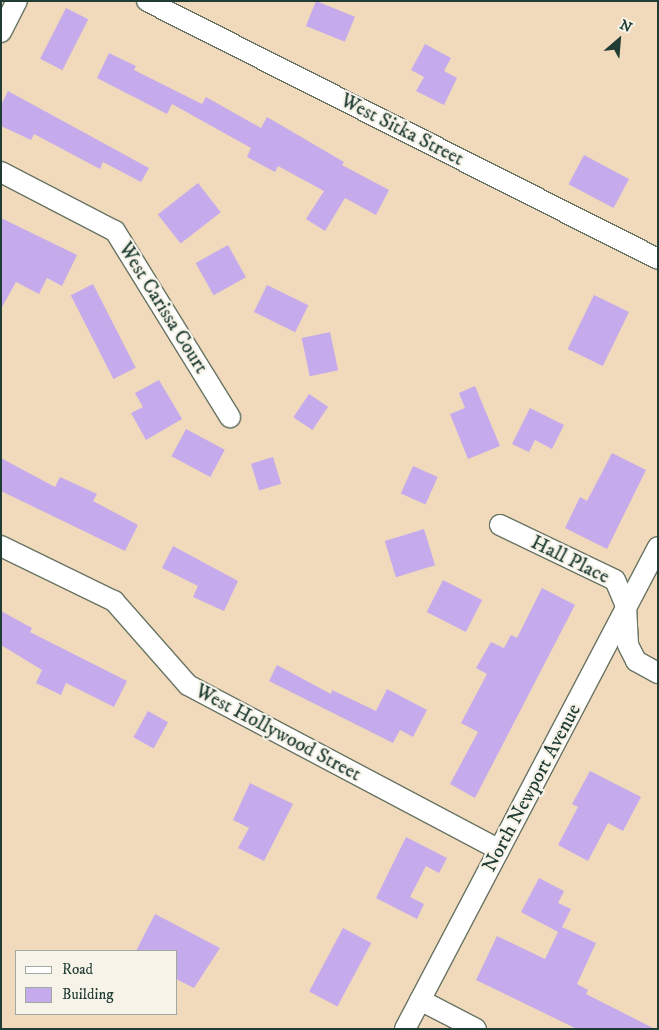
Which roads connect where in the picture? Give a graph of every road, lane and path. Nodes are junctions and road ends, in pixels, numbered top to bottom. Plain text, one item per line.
1 (18, 1) edge
2 (147, 1) edge
3 (1, 32) edge
4 (1, 172) edge
5 (658, 260) edge
6 (230, 416) dead end
7 (500, 525) dead end
8 (1, 546) edge
9 (658, 547) edge
10 (626, 606) junction
11 (658, 673) edge
12 (499, 850) junction
13 (420, 1000) junction
14 (406, 1029) edge
15 (476, 1029) edge

1 - 3 street
2 - 5 street, West Sitka Street
4 - 6 street, West Carissa Court
7 - 10 street, Hall Place
8 - 12 street, West Hollywood Street
9 - 10 street, North Newport Avenue
10 - 11 street
10 - 12 street, North Newport Avenue
12 - 13 street, North Newport Avenue
13 - 14 street, North Newport Avenue
13 - 15 street

